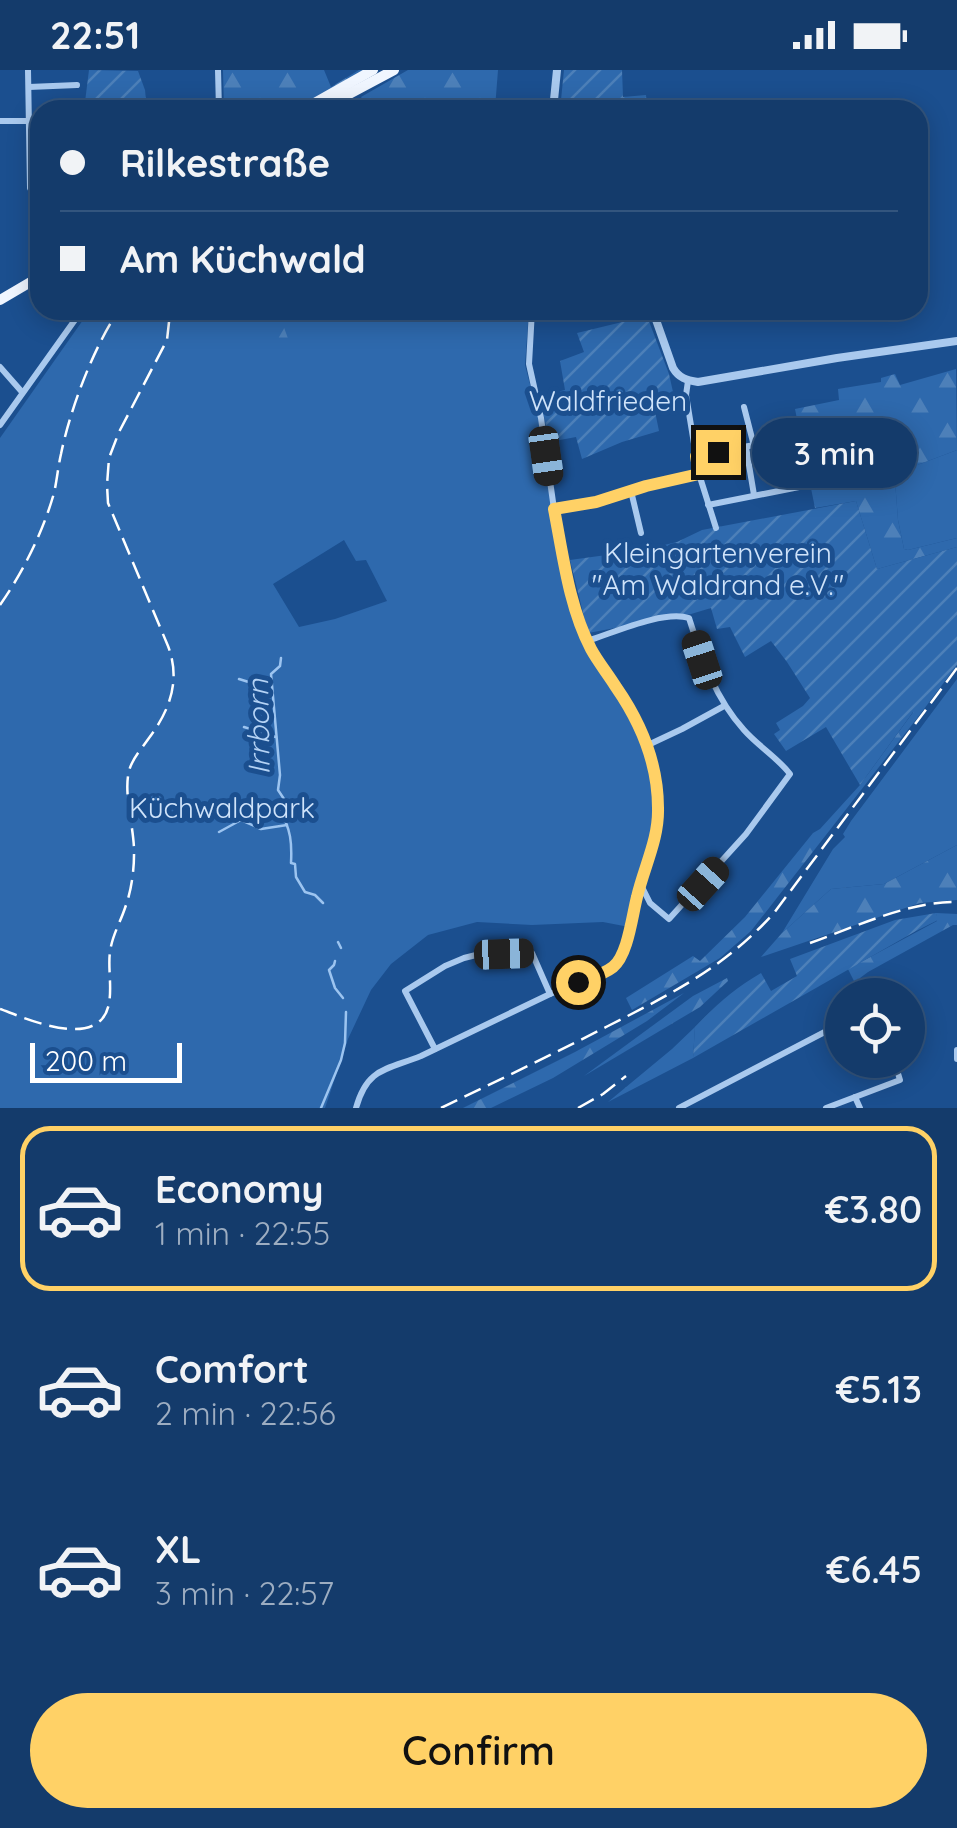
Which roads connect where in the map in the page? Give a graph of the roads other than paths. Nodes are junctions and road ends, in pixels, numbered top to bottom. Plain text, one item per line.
1 (28, 70) edge
2 (218, 70) edge
3 (374, 70) edge
4 (394, 70) edge
5 (557, 70) edge
6 (77, 85) dead end
7 (28, 86) junction
8 (219, 100) edge
9 (320, 100) edge
10 (338, 100) edge
11 (553, 100) edge
12 (28, 121) junction
13 (0, 122) edge
14 (30, 188) edge
15 (30, 282) edge
16 (0, 296) edge
17 (75, 320) edge
18 (531, 320) edge
19 (655, 320) edge
20 (957, 341) edge
21 (0, 367) edge
22 (688, 381) junction
23 (23, 393) junction
24 (744, 407) dead end
25 (0, 425) edge
26 (791, 438) dead end
27 (750, 446) junction
28 (696, 456) junction
29 (699, 474) junction
30 (800, 488) dead end
31 (631, 491) junction
32 (754, 496) junction
33 (708, 505) junction
34 (554, 509) junction
35 (716, 528) dead end
36 (641, 533) dead end
37 (588, 642) junction
38 (724, 706) junction
39 (648, 745) junction
40 (640, 884) junction
41 (550, 994) junction
42 (825, 1031) edge
43 (434, 1049) junction
44 (957, 1050) edge
45 (957, 1059) edge
46 (899, 1078) edge
47 (855, 1097) junction
48 (356, 1108) edge
49 (679, 1108) edge
50 (826, 1108) edge
51 (860, 1108) edge

1 - 7 street
2 - 8 street
3 - 9 main road
4 - 10 main road
5 - 11 street
6 - 7 street
7 - 12 street
12 - 13 street
12 - 14 street
15 - 16 main road
17 - 23 street
18 - 34 street
19 - 22 street
20 - 22 street
21 - 23 street
22 - 28 street
23 - 25 street
24 - 27 street
26 - 27 street
27 - 28 street
27 - 32 street
28 - 29 street
29 - 31 street
29 - 33 street
30 - 32 street
31 - 34 street
31 - 36 street
32 - 33 street
33 - 35 street
34 - 37 street
37 - 38 street
37 - 39 street
38 - 39 street
38 - 40 street
39 - 40 street
40 - 41 street
41 - 43 street
41 - 43 street
42 - 49 street
43 - 48 street
44 - 45 street
46 - 47 street
47 - 50 street
47 - 51 street

